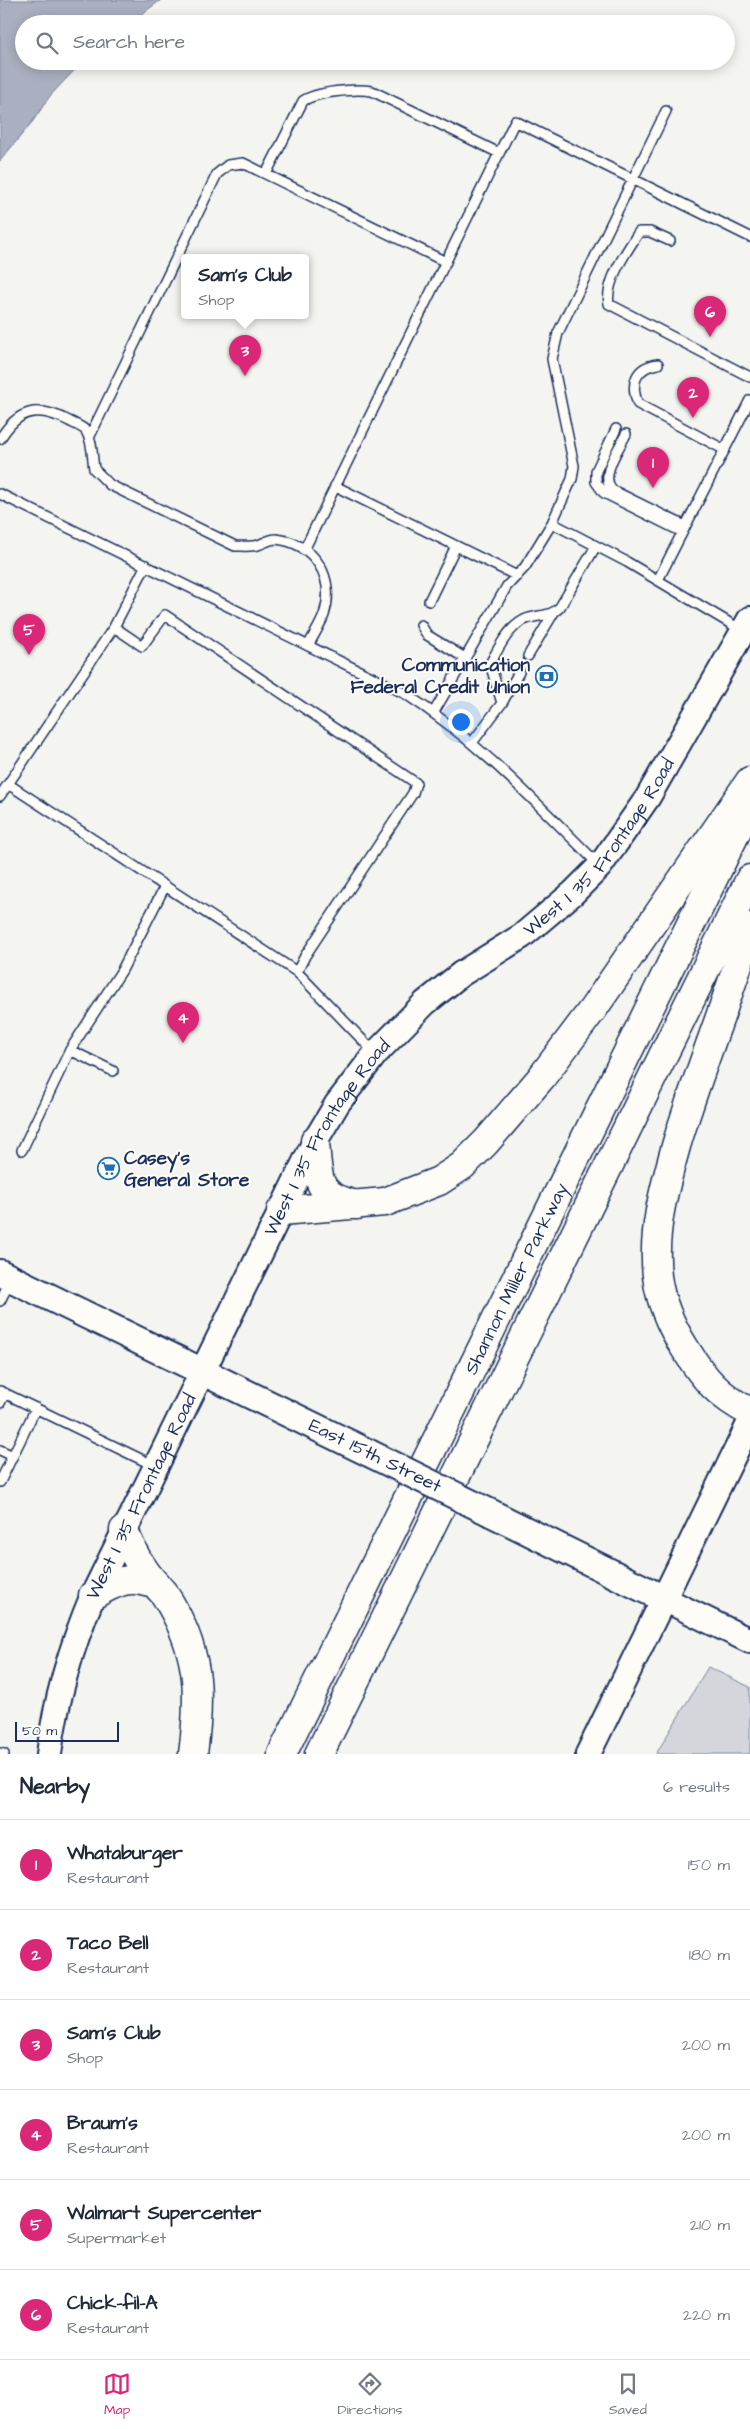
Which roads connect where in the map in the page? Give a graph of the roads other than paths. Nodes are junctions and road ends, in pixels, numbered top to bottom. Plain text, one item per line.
1 (666, 111) dead end
2 (499, 153) junction
3 (266, 174) junction
4 (634, 180) junction
5 (750, 237) edge
6 (670, 241) dead end
7 (446, 262) junction
8 (658, 364) dead end
9 (750, 377) edge
10 (750, 400) edge
11 (616, 429) dead end
12 (626, 434) dead end
13 (89, 438) junction
14 (0, 439) edge
15 (725, 450) junction
16 (335, 486) junction
17 (0, 494) edge
18 (552, 523) junction
19 (684, 529) junction
20 (456, 546) junction
21 (596, 546) junction
22 (304, 550) junction
23 (146, 565) junction
24 (517, 576) junction
25 (658, 580) junction
26 (429, 601) dead end
27 (553, 614) junction
28 (421, 625) dead end
29 (747, 625) edge
30 (114, 627) junction
31 (308, 646) junction
32 (528, 656) dead end
33 (465, 658) junction
34 (519, 672) dead end
35 (502, 703) junction
36 (434, 712) junction
37 (472, 743) junction
38 (750, 781) edge
39 (8, 784) junction
40 (0, 796) edge
41 (750, 804) edge
42 (600, 866) junction
43 (750, 879) edge
44 (165, 886) junction
45 (750, 927) edge
46 (297, 972) junction
47 (70, 1050) junction
48 (376, 1053) junction
49 (113, 1071) dead end
50 (315, 1141) junction
51 (22, 1150) dead end
52 (358, 1206) junction
53 (281, 1211) junction
54 (6, 1275) edge
55 (0, 1301) edge
56 (202, 1373) junction
57 (2, 1392) edge
58 (0, 1403) edge
59 (36, 1408) junction
60 (750, 1412) edge
61 (750, 1422) edge
62 (0, 1450) edge
63 (13, 1456) junction
64 (156, 1466) junction
65 (0, 1482) edge
66 (124, 1530) junction
67 (156, 1585) junction
68 (93, 1595) junction
69 (664, 1599) junction
70 (750, 1641) edge
71 (0, 1753) edge
72 (4, 1754) edge
73 (48, 1754) edge
74 (193, 1754) edge
75 (282, 1754) edge
76 (319, 1754) edge
77 (588, 1754) edge

1 - 4 lane
2 - 3 lane
2 - 4 lane
2 - 7 lane
3 - 7 lane
3 - 13 lane
4 - 5 lane
4 - 18 lane
6 - 9 lane
7 - 16 lane
8 - 15 lane
10 - 15 lane
11 - 19 lane
12 - 19 lane
13 - 14 lane
13 - 22 lane
15 - 19 lane
16 - 20 lane
16 - 22 lane
17 - 23 lane
18 - 21 lane
18 - 24 lane
19 - 25 lane
20 - 24 lane
20 - 26 lane
21 - 25 lane
21 - 27 lane
22 - 31 lane
23 - 30 lane
23 - 31 lane
24 - 33 lane
25 - 29 lane
27 - 32 lane
27 - 35 lane
28 - 33 lane
29 - 42 street, West I 35 Frontage Road
30 - 39 lane
30 - 46 lane
31 - 36 lane
33 - 36 lane
34 - 35 lane
35 - 37 lane
36 - 37 lane
37 - 42 lane
38 - 52 highway
39 - 40 lane
39 - 44 lane
41 - 75 highway, Shannon Miller Parkway
42 - 48 street, West I 35 Frontage Road
43 - 76 highway, Shannon Miller Parkway
44 - 46 lane
44 - 47 lane
45 - 60 highway
46 - 48 lane
47 - 49 lane
47 - 51 lane
48 - 50 street, West I 35 Frontage Road
50 - 52 highway
50 - 53 street, West I 35 Frontage Road
52 - 53 highway
53 - 56 street, West I 35 Frontage Road
54 - 55 lane
54 - 56 main road, East 15th Street
56 - 64 street, West I 35 Frontage Road
56 - 69 main road, East 15th Street, bridge
57 - 58 lane
57 - 59 lane
59 - 63 lane
59 - 64 lane
61 - 69 street
62 - 63 lane
63 - 65 lane
64 - 66 street, West I 35 Frontage Road
66 - 67 highway
66 - 68 street, West I 35 Frontage Road
67 - 68 highway
67 - 74 highway
68 - 73 street, West I 35 Frontage Road
69 - 70 street, East 15th Street
69 - 77 street
71 - 72 lane

